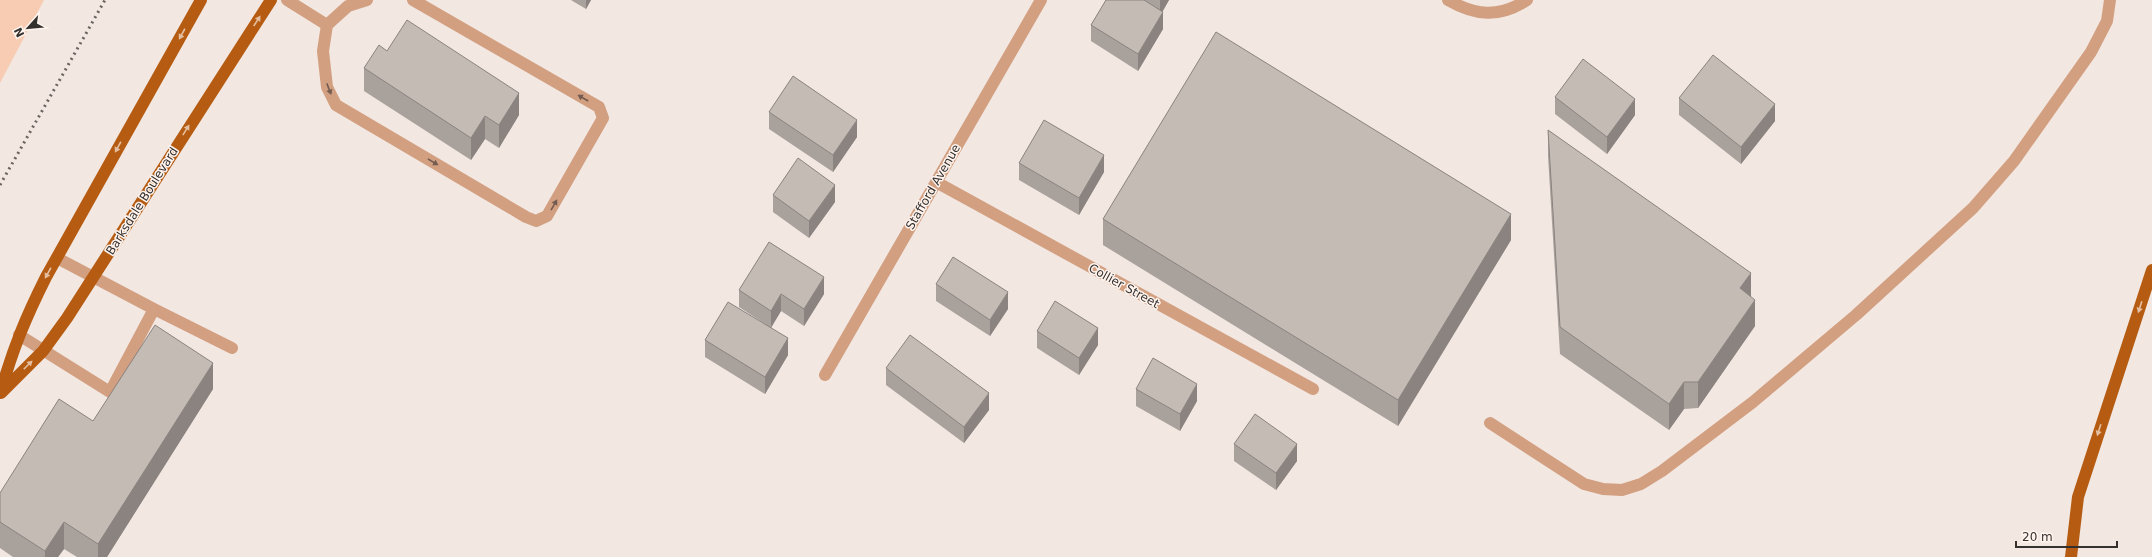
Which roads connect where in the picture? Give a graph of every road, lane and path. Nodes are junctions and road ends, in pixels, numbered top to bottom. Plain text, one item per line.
1 (201, 0) edge
2 (271, 0) edge
3 (287, 0) edge
4 (367, 0) edge
5 (413, 0) edge
6 (1041, 0) edge
7 (1448, 0) edge
8 (1527, 0) edge
9 (2110, 0) edge
10 (327, 25) junction
11 (936, 182) junction
12 (57, 258) junction
13 (2152, 270) edge
14 (93, 278) junction
15 (154, 310) junction
16 (19, 335) junction
17 (232, 348) dead end
18 (43, 351) junction
19 (825, 374) dead end
20 (1313, 389) dead end
21 (0, 394) edge
22 (1490, 423) dead end
23 (2072, 557) edge

1 -> 12 main road, Barksdale Boulevard
14 -> 2 main road, Barksdale Boulevard
3 - 10 street
4 - 10 street
10 -> 5 street
6 - 11 street, Stafford Avenue
7 - 8 street
9 - 22 street
11 - 19 street, Stafford Avenue
11 - 20 street, Collier Street
12 - 14 street
12 -> 16 main road, Barksdale Boulevard
13 -> 23 main road
14 - 15 street
14 - 18 main road, Barksdale Boulevard
15 - 17 street
15 - 18 street
16 - 18 street
16 - 21 main road, Barksdale Boulevard
21 -> 18 main road, Barksdale Boulevard

